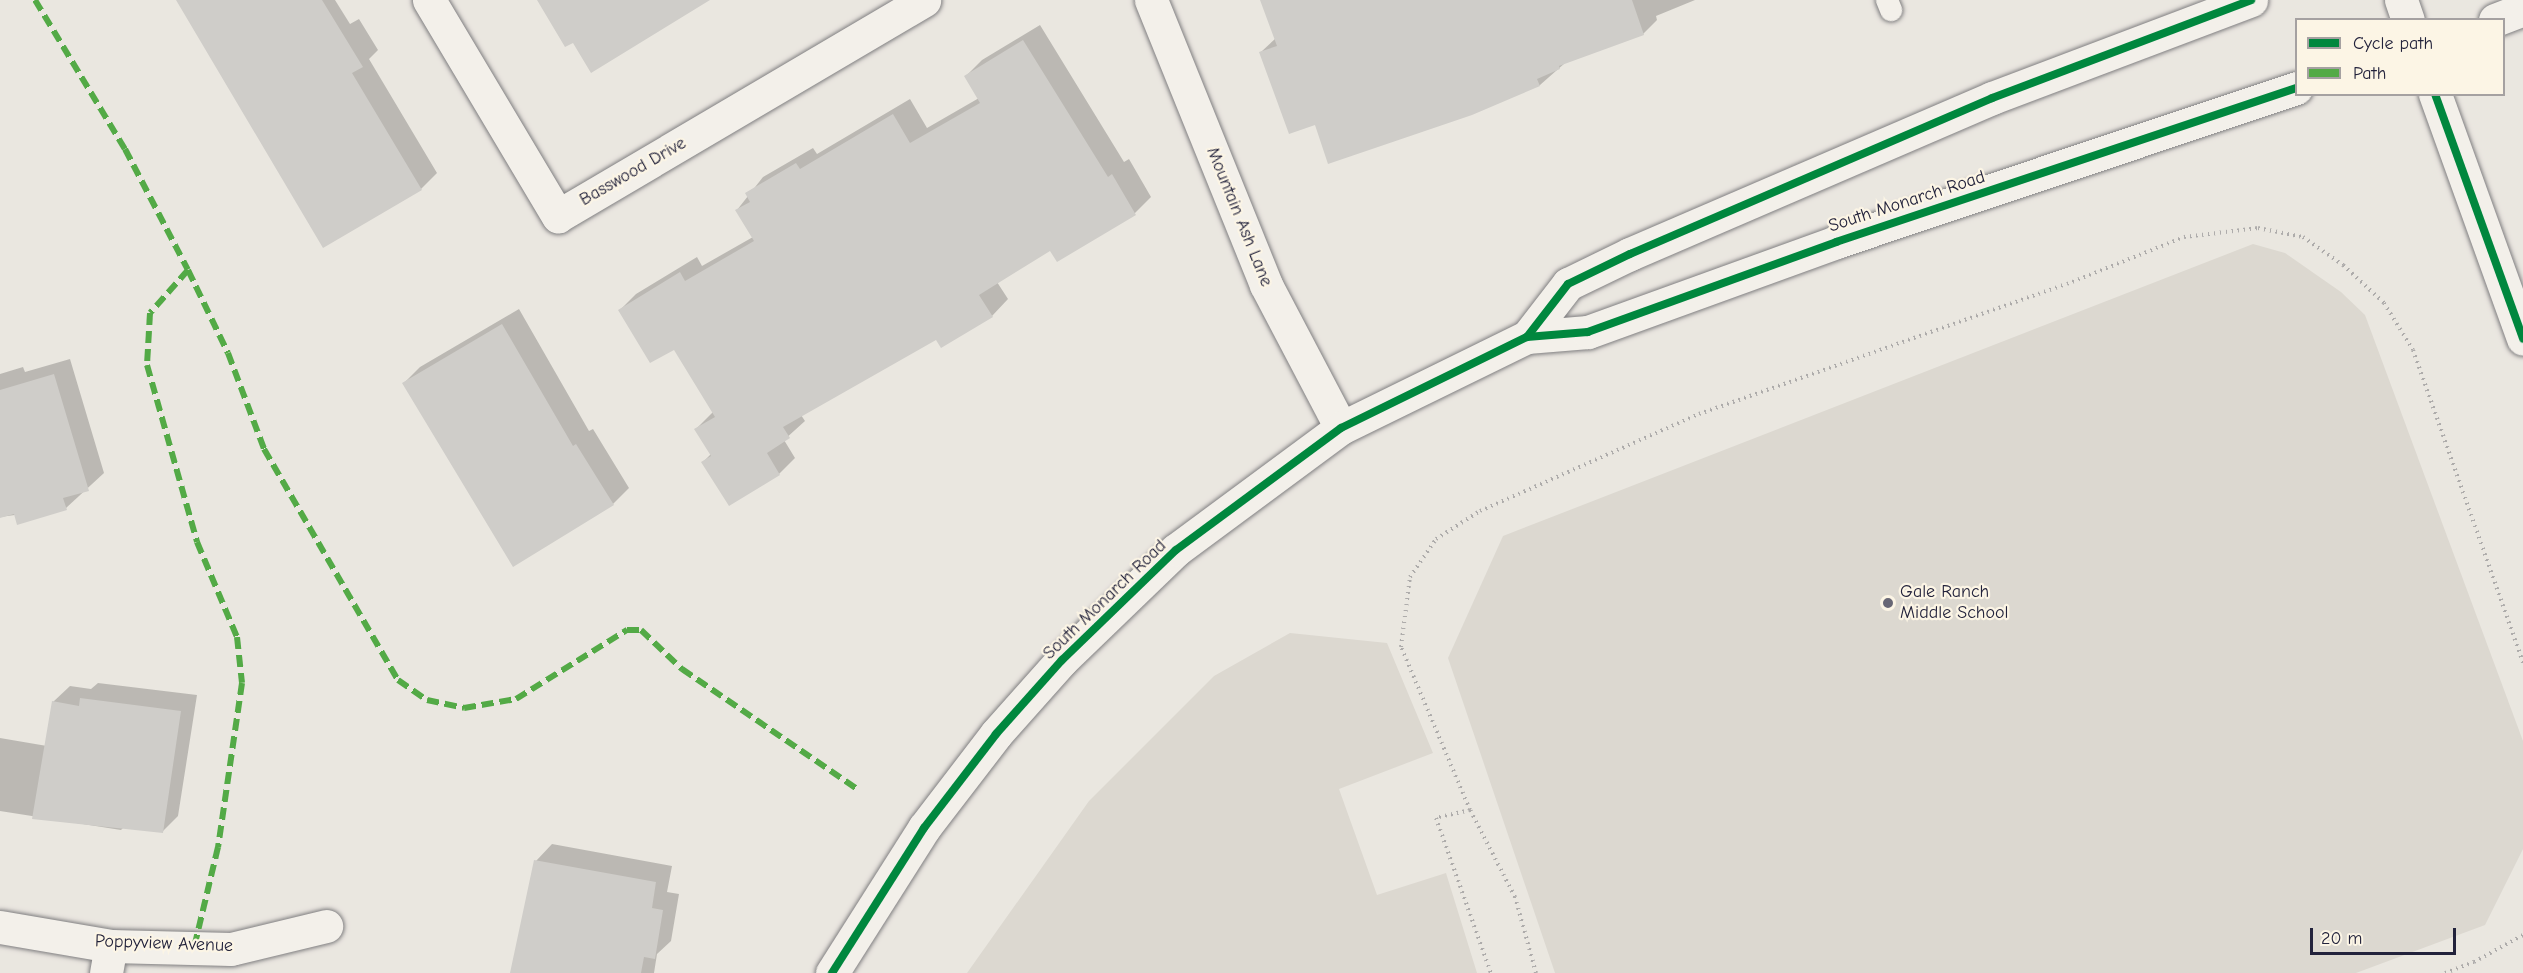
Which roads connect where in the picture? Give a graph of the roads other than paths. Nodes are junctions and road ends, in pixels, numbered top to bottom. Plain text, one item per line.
1 (429, 0) edge
2 (924, 0) edge
3 (1151, 0) edge
4 (2251, 0) edge
5 (2401, 0) edge
6 (2523, 9) edge
7 (2407, 18) edge
8 (2500, 18) edge
9 (2295, 88) edge
10 (2436, 96) edge
11 (1527, 336) junction
12 (2523, 339) edge
13 (1341, 428) junction
14 (326, 926) dead end
15 (0, 927) edge
16 (109, 960) edge
17 (832, 973) edge

1 - 2 street, Basswood Drive
3 - 13 street, Mountain Ash Lane
4 - 11 street, South Monarch Road
5 - 7 street
6 - 8 street
9 - 11 street, South Monarch Road
10 - 12 street
11 - 13 street, South Monarch Road
13 - 17 street, South Monarch Road
14 - 16 street, Poppyview Avenue
15 - 16 street, Poppyview Avenue

